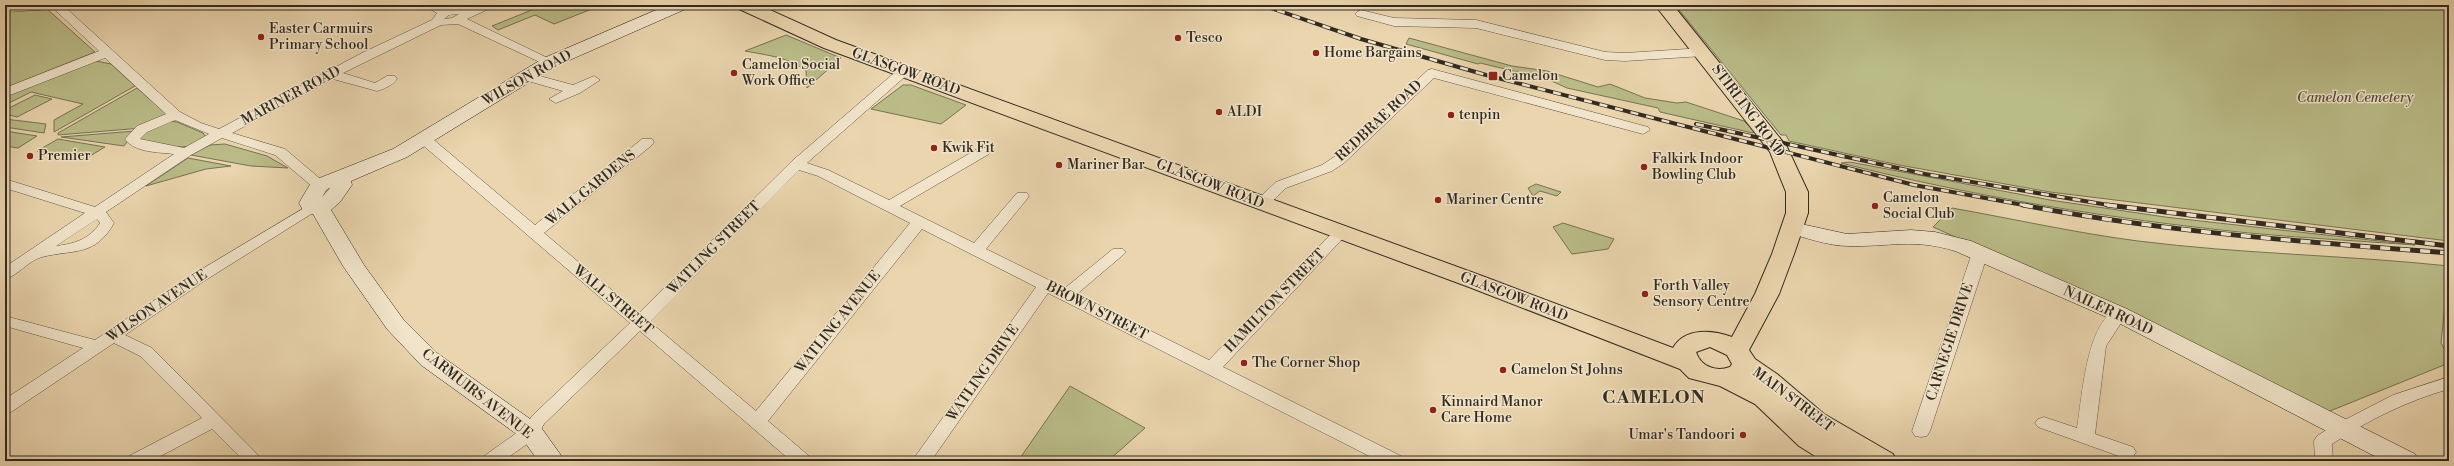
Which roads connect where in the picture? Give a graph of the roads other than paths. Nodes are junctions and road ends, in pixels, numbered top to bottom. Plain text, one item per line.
1 (62, 5) edge
2 (429, 5) edge
3 (491, 5) edge
4 (682, 5) edge
5 (745, 5) edge
6 (1664, 5) edge
7 (5, 8) edge
8 (455, 14) edge
9 (1361, 14) dead end
10 (1702, 52) junction
11 (106, 53) junction
12 (550, 62) junction
13 (904, 71) junction
14 (331, 74) junction
15 (525, 76) junction
16 (391, 79) dead end
17 (594, 80) dead end
18 (575, 90) junction
19 (5, 93) edge
20 (556, 99) dead end
21 (175, 115) junction
22 (1643, 130) dead end
23 (220, 134) junction
24 (423, 138) junction
25 (647, 142) dead end
26 (984, 151) dead end
27 (186, 152) junction
28 (797, 164) junction
29 (332, 183) junction
30 (5, 184) edge
31 (1022, 196) dead end
32 (1261, 204) junction
33 (888, 207) junction
34 (316, 208) junction
35 (96, 212) junction
36 (919, 222) junction
37 (1792, 228) junction
38 (534, 233) junction
39 (1340, 233) junction
40 (976, 251) junction
41 (36, 252) junction
42 (1118, 252) dead end
43 (1980, 253) junction
44 (5, 274) edge
45 (1045, 286) junction
46 (1065, 296) junction
47 (2119, 314) junction
48 (1753, 318) junction
49 (5, 321) edge
50 (640, 322) junction
51 (112, 335) junction
52 (97, 346) junction
53 (1696, 348) junction
54 (1736, 364) junction
55 (1211, 369) junction
56 (2449, 384) edge
57 (5, 408) edge
58 (213, 420) junction
59 (757, 422) junction
60 (2044, 423) dead end
61 (2342, 428) junction
62 (1921, 431) dead end
63 (530, 432) junction
64 (2085, 438) junction
65 (2127, 452) dead end
66 (135, 461) edge
67 (255, 461) edge
68 (490, 461) edge
69 (552, 461) edge
70 (803, 461) edge
71 (922, 461) edge
72 (1395, 461) edge
73 (1844, 461) edge
74 (1883, 461) edge
75 (2324, 461) edge
76 (2406, 461) edge

1 - 7 street
1 - 11 street
2 - 8 street
3 - 8 street, MARINER ROAD
4 - 12 street, WILSON ROAD
5 - 13 main road, GLASGOW ROAD
6 - 10 main road, STIRLING ROAD
8 - 12 street
8 - 14 street, MARINER ROAD
9 - 10 street
10 - 37 main road, STIRLING ROAD
11 - 19 street
11 - 21 street
12 - 15 street, WILSON ROAD
13 - 28 street, WATLING STREET
13 - 32 main road, GLASGOW ROAD
14 - 16 street
14 - 23 street, MARINER ROAD
15 - 18 street
15 - 24 street, WILSON ROAD
17 - 18 street
18 - 20 street
21 - 23 street
21 - 27 street
22 - 32 street, REDBRAE ROAD
23 - 27 street, MARINER ROAD
23 - 29 street
24 - 29 street, WILSON ROAD
24 - 38 street, WALL STREET
25 - 38 street, WALL GARDENS
26 - 33 street
27 - 35 street, MARINER ROAD
28 - 33 street, BROWN STREET
28 - 50 street, WATLING STREET
29 - 34 street
30 - 35 street
31 - 40 street
32 - 39 main road, GLASGOW ROAD
33 - 36 street, BROWN STREET
34 - 51 street, WILSON AVENUE
34 - 63 street, CARMUIRS AVENUE
35 - 41 street, MARINER ROAD
35 - 41 street, MARINER ROAD
36 - 40 street, BROWN STREET
36 - 59 street, WATLING AVENUE
37 - 43 street, NAILER ROAD
37 - 48 main road, STIRLING ROAD
38 - 50 street, WALL STREET
39 - 53 main road, GLASGOW ROAD
39 - 55 street, HAMILTON STREET
40 - 45 street, BROWN STREET
41 - 44 street, MARINER ROAD
42 - 46 street
43 - 47 street, NAILER ROAD
43 - 62 street, CARNEGIE DRIVE
45 - 46 street, BROWN STREET
45 - 71 street, WATLING DRIVE
46 - 55 street, BROWN STREET
47 - 61 street, NAILER ROAD
47 - 64 street
48 - 53 main road
48 - 54 main road, STIRLING ROAD
49 - 52 street
50 - 59 street, WALL STREET
50 - 63 street, WATLING STREET
51 - 52 street, WILSON AVENUE
51 - 58 street
52 - 57 street, WILSON AVENUE
53 - 54 main road
53 - 54 main road
54 - 73 main road, MAIN STREET
54 - 74 main road, MAIN STREET
55 - 72 street, BROWN STREET
56 - 61 street
58 - 66 street
58 - 67 street
59 - 70 street, WALL STREET
60 - 64 street
61 - 75 street
61 - 76 street, NAILER ROAD
63 - 68 street, WATLING STREET
63 - 69 street, CARMUIRS AVENUE
64 - 65 street

